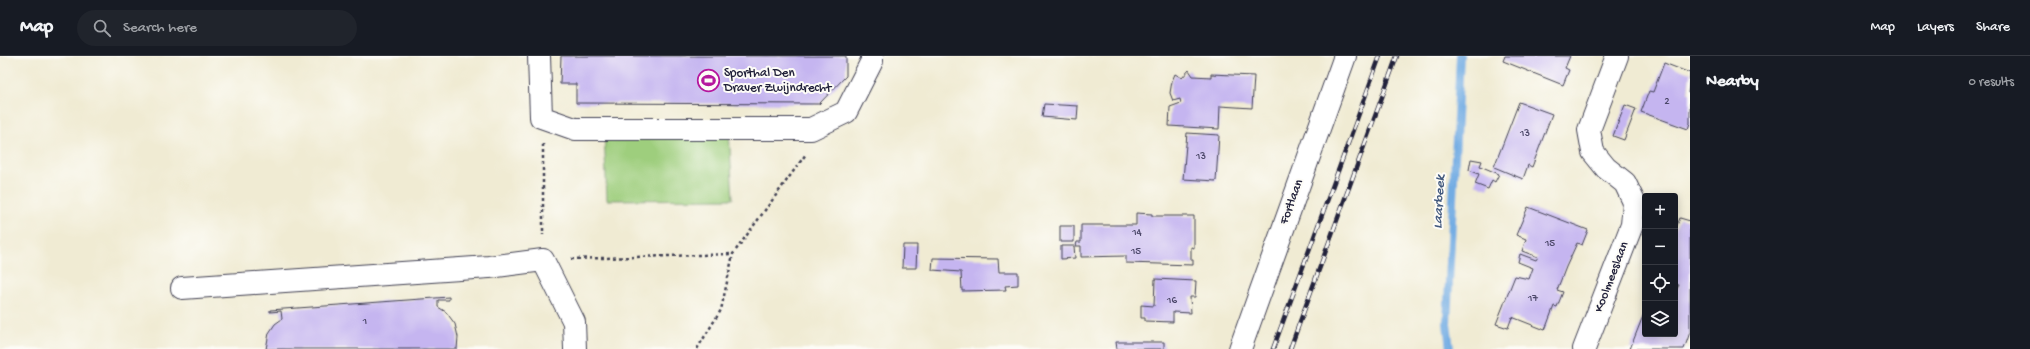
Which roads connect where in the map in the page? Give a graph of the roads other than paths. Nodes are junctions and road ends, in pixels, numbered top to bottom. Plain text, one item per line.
1 (539, 56) edge
2 (872, 56) edge
3 (1345, 56) edge
4 (1617, 56) edge
5 (182, 288) dead end
6 (575, 349) edge
7 (1240, 349) edge
8 (1584, 349) edge

1 - 2 street
3 - 7 street, Fortlaan
4 - 8 street, Koolmeeslaan
5 - 6 street

